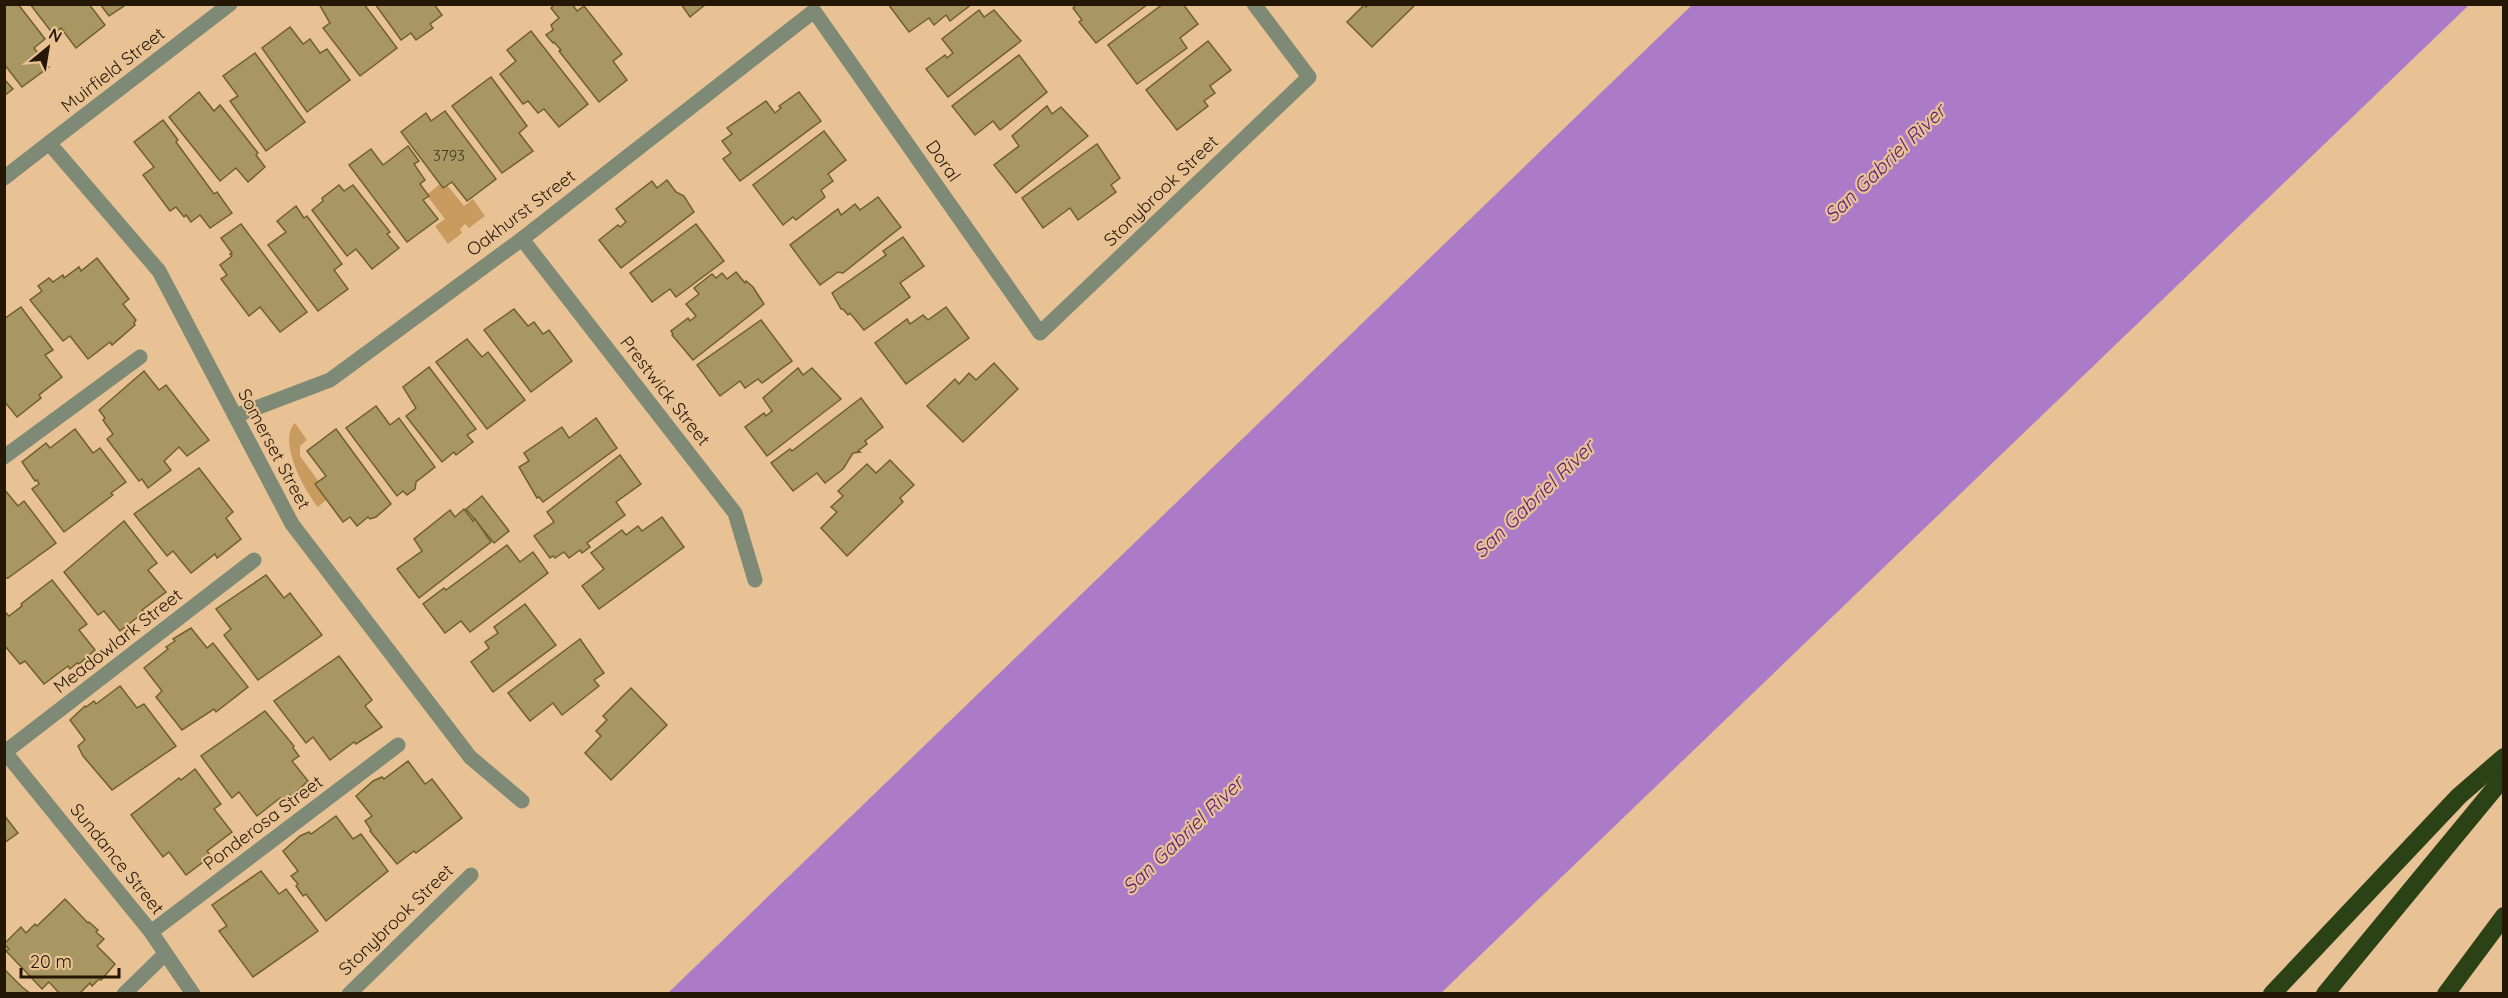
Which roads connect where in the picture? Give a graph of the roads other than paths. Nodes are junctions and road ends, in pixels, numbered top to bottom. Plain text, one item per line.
1 (230, 4) edge
2 (1254, 4) edge
3 (814, 11) joint
4 (49, 144) junction
5 (4, 177) edge
6 (522, 239) junction
7 (1040, 333) joint
8 (140, 357) dead end
9 (235, 416) junction
10 (4, 457) edge
11 (254, 560) dead end
12 (755, 580) dead end
13 (398, 745) dead end
14 (5, 752) edge
15 (2504, 757) edge
16 (2504, 777) edge
17 (522, 801) dead end
18 (471, 875) dead end
19 (2504, 916) edge
20 (151, 932) junction
21 (165, 954) junction
22 (124, 993) edge
23 (193, 993) edge
24 (349, 993) edge
25 (2272, 993) edge
26 (2325, 993) edge
27 (2446, 993) edge

1 - 4 street, Muirfield Street
2 - 7 street, Stonybrook Street
3 - 6 street, Oakhurst Street
3 - 7 street, Doral
4 - 5 street
4 - 9 street, Somerset Street
6 - 9 street, Oakhurst Street
6 - 12 street, Prestwick Street
8 - 10 street
9 - 17 street, Somerset Street
11 - 14 street, Meadowlark Street
13 - 20 street, Ponderosa Street
14 - 20 street, Sundance Street
15 - 25 highway
16 - 26 highway
18 - 24 street, Stonybrook Street
19 - 27 highway
20 - 21 street, Sundance Street
21 - 22 street
21 - 23 street, Sundance Street

